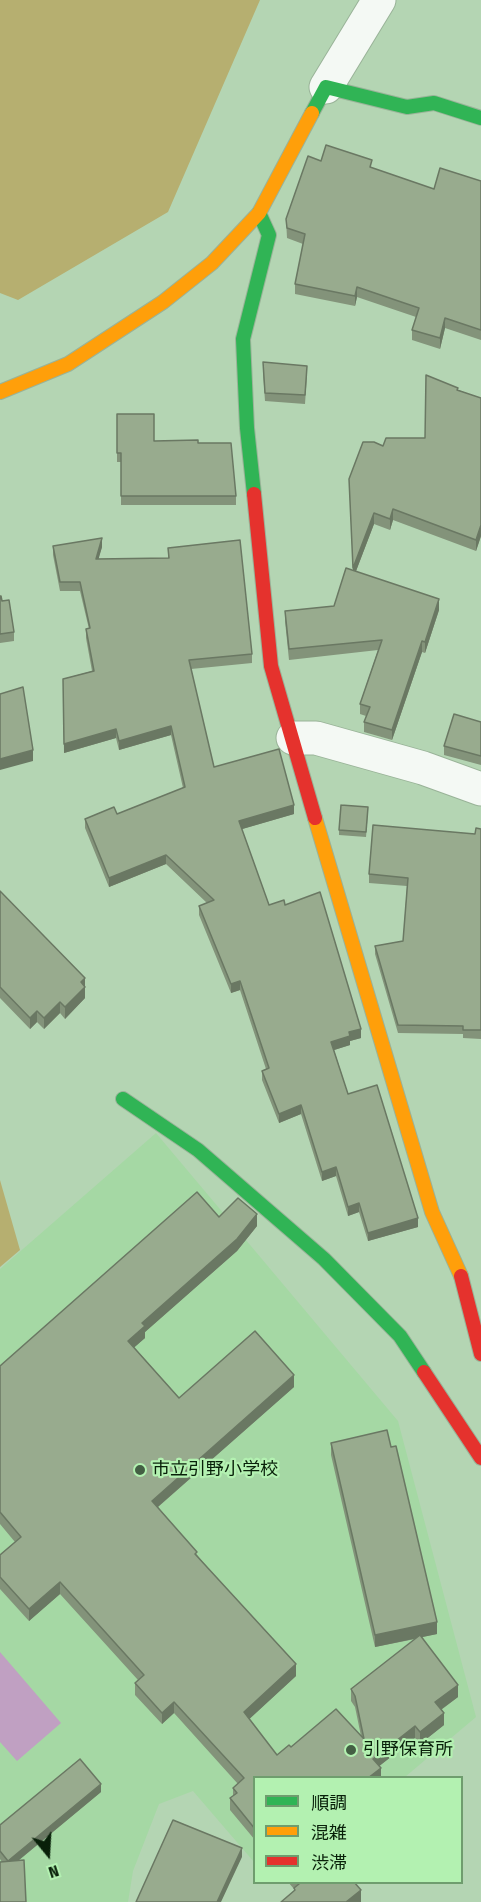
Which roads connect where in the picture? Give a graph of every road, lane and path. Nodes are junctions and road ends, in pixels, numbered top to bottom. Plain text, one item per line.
1 (380, 0) edge
2 (326, 87) junction
3 (481, 118) edge
4 (259, 213) junction
5 (0, 392) edge
6 (293, 738) junction
7 (481, 789) edge
8 (123, 1099) dead end
9 (481, 1354) edge
10 (481, 1458) edge

1 - 2 street
2 - 3 street
2 - 4 street
4 - 5 street
4 - 6 street
6 - 7 street
6 - 9 street
8 - 10 street

